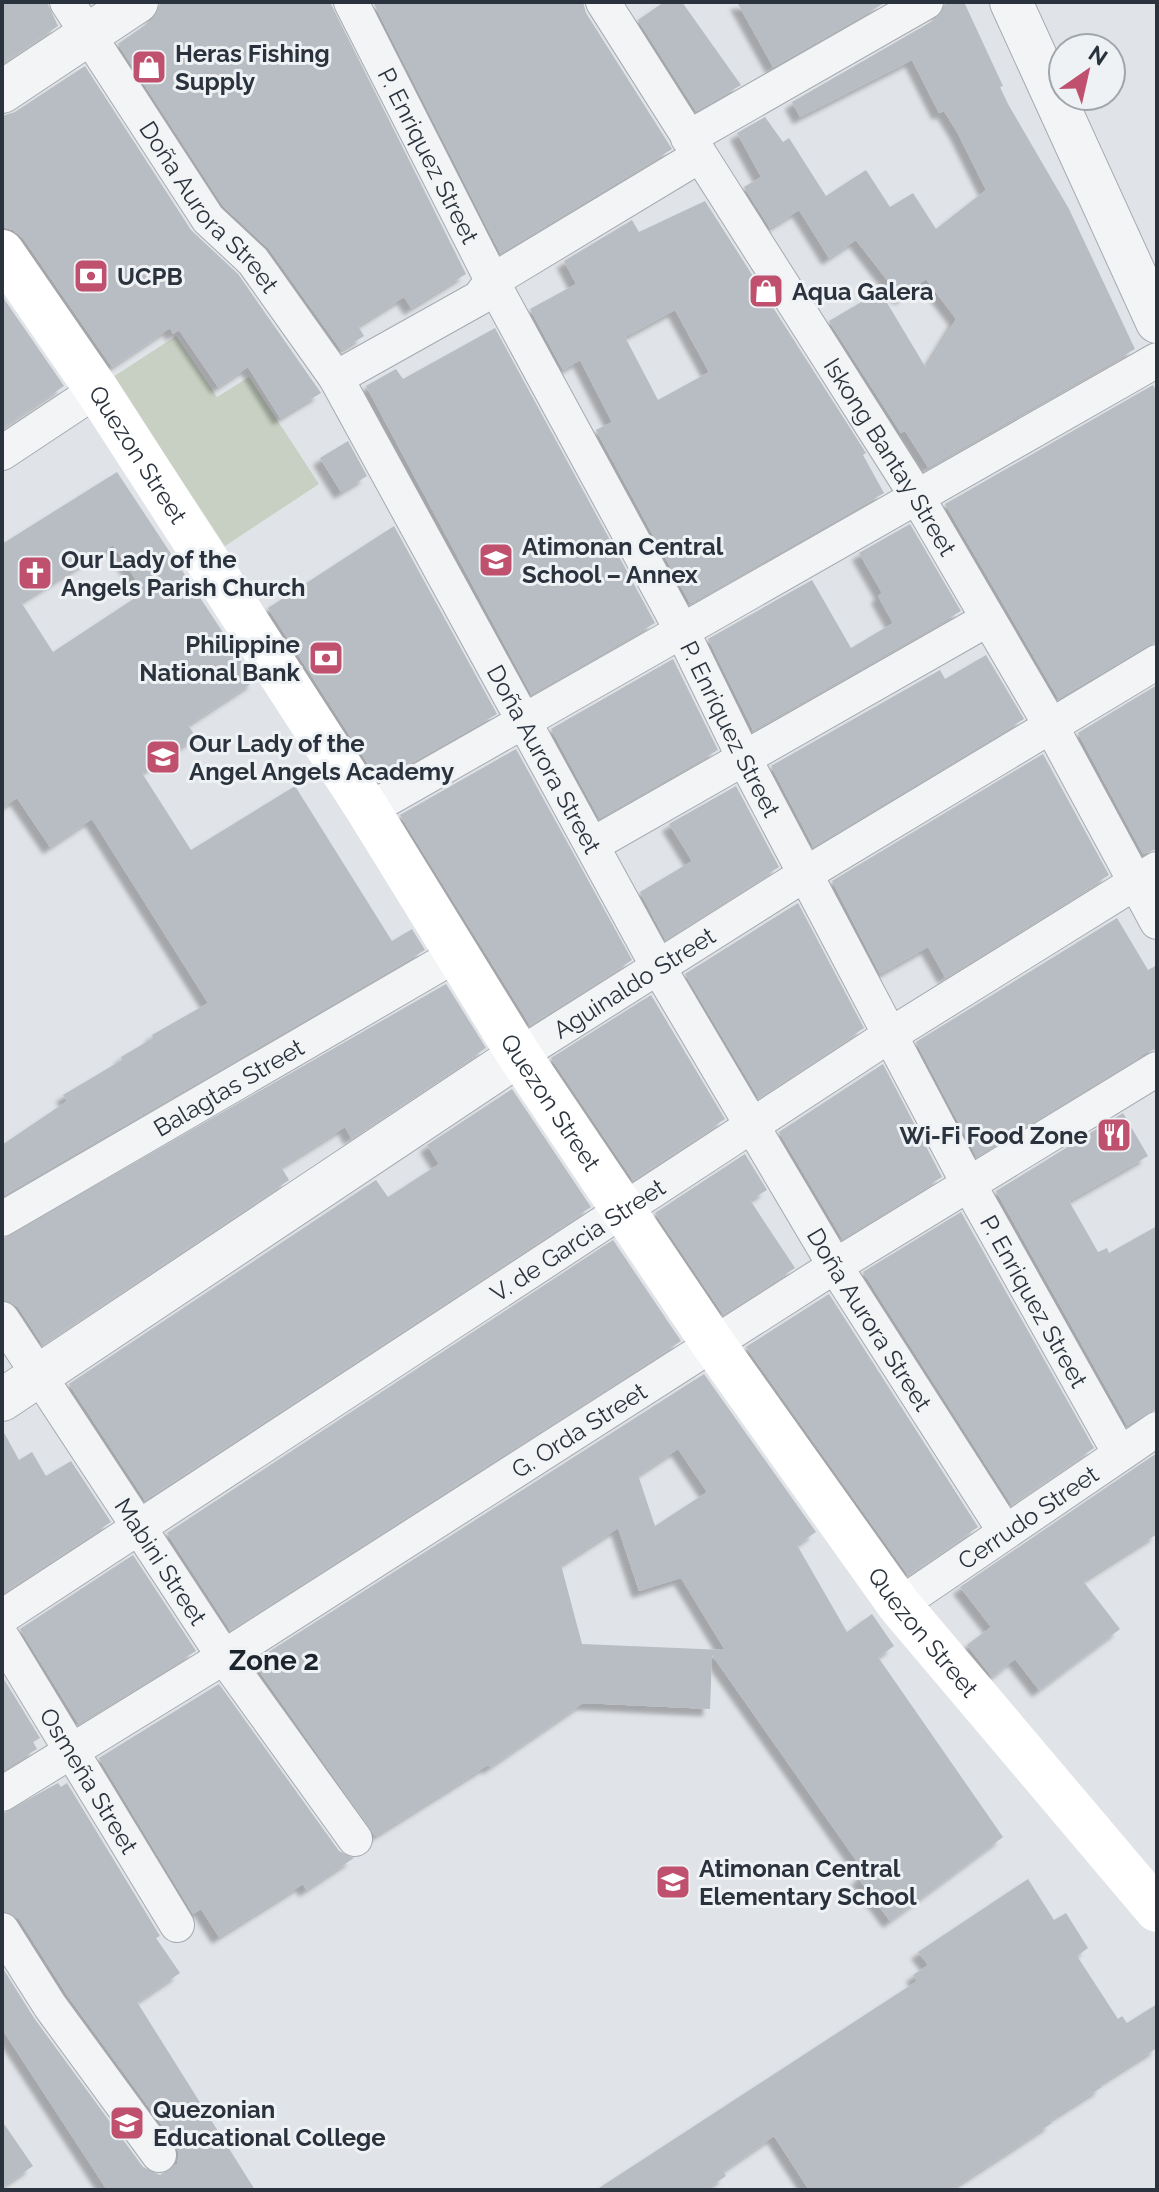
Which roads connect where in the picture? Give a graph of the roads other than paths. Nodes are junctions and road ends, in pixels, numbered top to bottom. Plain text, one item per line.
1 (137, 2) edge
2 (351, 2) edge
3 (603, 2) edge
4 (926, 2) edge
5 (1011, 2) edge
6 (78, 18) edge
7 (2, 92) edge
8 (699, 157) junction
9 (2, 252) edge
10 (490, 291) junction
11 (1157, 322) edge
12 (1157, 360) edge
13 (336, 378) junction
14 (97, 390) junction
15 (2, 453) edge
16 (916, 495) junction
17 (988, 619) junction
18 (681, 629) junction
19 (1157, 662) edge
20 (525, 719) junction
21 (1051, 726) junction
22 (744, 758) junction
23 (368, 810) junction
24 (592, 845) junction
25 (807, 873) junction
26 (1146, 876) edge
27 (1157, 922) edge
28 (454, 956) junction
29 (657, 965) junction
30 (890, 1035) junction
31 (519, 1055) junction
32 (1157, 1069) edge
33 (753, 1125) junction
34 (968, 1183) junction
35 (620, 1210) junction
36 (2, 1219) edge
37 (835, 1266) junction
38 (2, 1319) edge
39 (714, 1345) junction
40 (40, 1375) junction
41 (2, 1400) edge
42 (1157, 1429) edge
43 (1119, 1452) junction
44 (139, 1528) junction
45 (1004, 1530) junction
46 (899, 1605) junction
47 (2, 1617) edge
48 (2, 1637) edge
49 (224, 1657) junction
50 (68, 1750) junction
51 (2, 1794) edge
52 (355, 1839) dead end
53 (1157, 1910) edge
54 (177, 1925) dead end
55 (2, 1930) edge
56 (159, 2155) dead end

1 - 6 street
2 - 10 street, P. Enriquez Street
3 - 8 street, Iskong Bantay Street
4 - 8 street
5 - 11 street
6 - 7 street
6 - 13 street, Doña Aurora Street
8 - 10 street
8 - 16 street, Iskong Bantay Street
9 - 14 main road, Quezon Street
10 - 13 street
10 - 18 street, P. Enriquez Street
12 - 16 street
13 - 20 street, Doña Aurora Street
14 - 15 street
14 - 23 main road, Quezon Street
16 - 17 street, Iskong Bantay Street
16 - 18 street
17 - 21 street, Iskong Bantay Street
17 - 22 street
18 - 20 street
18 - 22 street, P. Enriquez Street
19 - 21 street, Aguinaldo Street
20 - 23 street
20 - 24 street, Doña Aurora Street
21 - 25 street, Aguinaldo Street
21 - 26 street, Iskong Bantay Street
22 - 24 street
22 - 25 street, P. Enriquez Street
23 - 28 main road, Quezon Street
24 - 29 street, Doña Aurora Street
25 - 29 street, Aguinaldo Street
25 - 30 street, P. Enriquez Street
26 - 27 street, Iskong Bantay Street
26 - 30 street, V. de Garcia Street
28 - 31 main road, Quezon Street
28 - 36 street, Balagtas Street
29 - 31 street, Aguinaldo Street
29 - 33 street, Doña Aurora Street
30 - 33 street, V. de Garcia Street
30 - 34 street, P. Enriquez Street
31 - 35 main road, Quezon Street
31 - 40 street, Aguinaldo Street
32 - 34 street, G. Orda Street
33 - 35 street, V. de Garcia Street
33 - 37 street, Doña Aurora Street
34 - 37 street, G. Orda Street
34 - 43 street, P. Enriquez Street
35 - 39 main road, Quezon Street
35 - 44 street, V. de Garcia Street
37 - 39 street, G. Orda Street
37 - 45 street, Doña Aurora Street
38 - 40 street, Mabini Street
39 - 46 main road, Quezon Street
39 - 49 street, G. Orda Street
40 - 41 street, Aguinaldo Street
40 - 44 street, Mabini Street
42 - 43 street, Cerrudo Street
43 - 45 street, Cerrudo Street
44 - 47 street, V. de Garcia Street
44 - 49 street, Mabini Street
45 - 46 street, Cerrudo Street
46 - 53 main road, Quezon Street
48 - 50 street, Osmeña Street
49 - 50 street, G. Orda Street
49 - 52 street, Mabini Street
50 - 51 street, G. Orda Street
50 - 54 street, Osmeña Street
55 - 56 street

